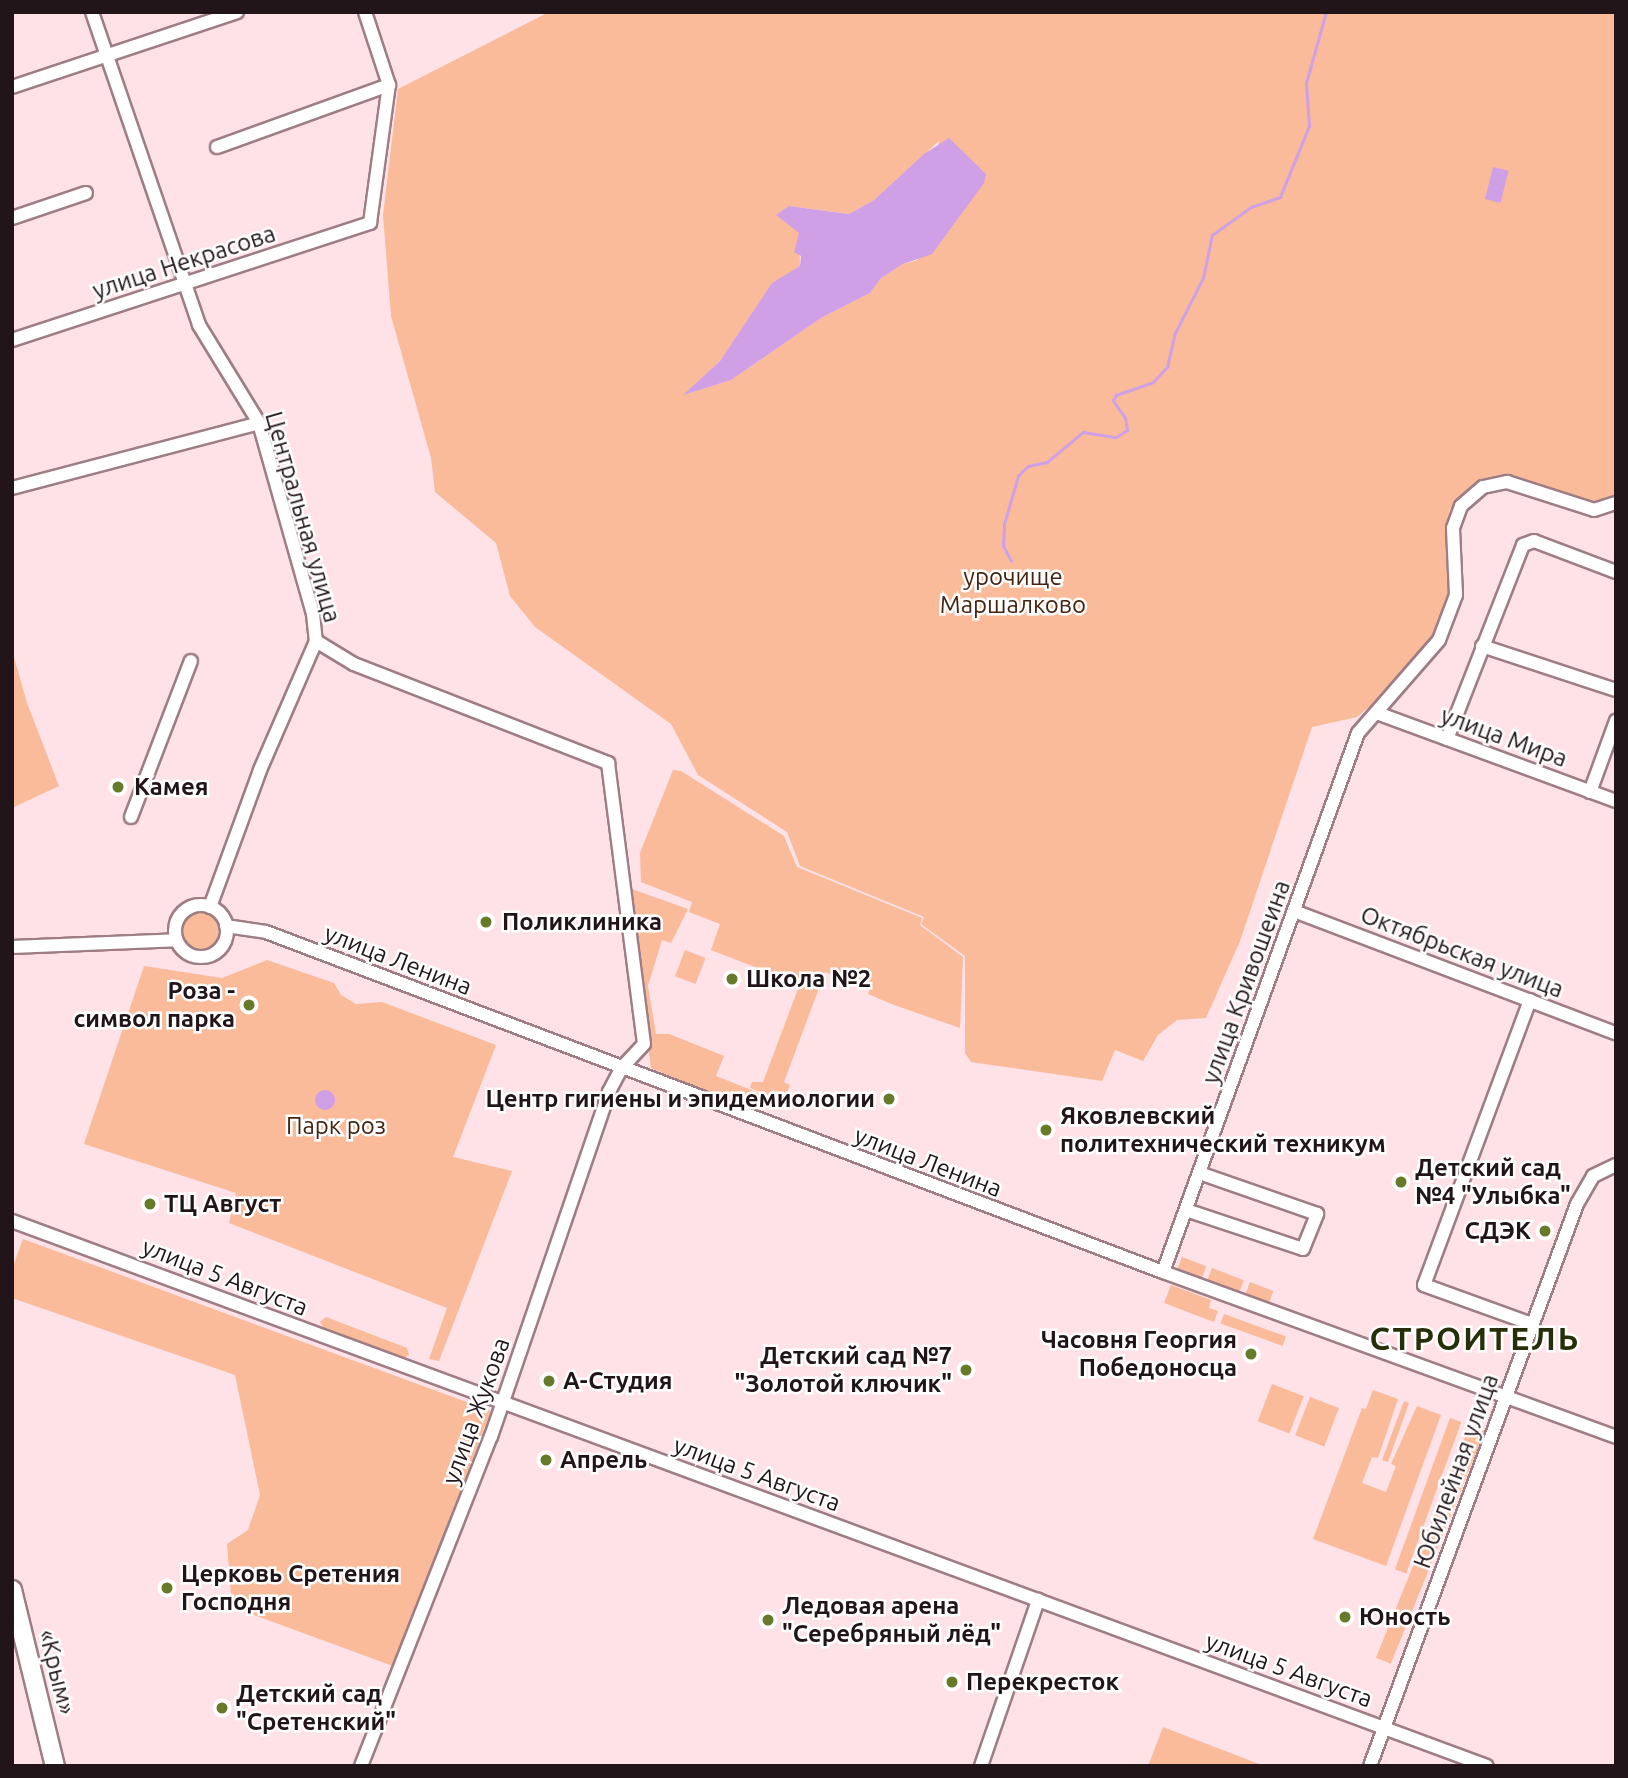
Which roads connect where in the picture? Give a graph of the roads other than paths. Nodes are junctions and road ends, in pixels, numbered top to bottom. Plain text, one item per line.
1 (92, 12) edge
2 (237, 12) edge
3 (365, 12) edge
4 (106, 56) junction
5 (389, 85) junction
6 (12, 87) edge
7 (218, 146) dead end
8 (86, 193) dead end
9 (12, 218) edge
10 (184, 284) junction
11 (12, 340) edge
12 (258, 423) junction
13 (12, 488) edge
14 (1616, 503) edge
15 (1616, 572) edge
16 (316, 641) junction
17 (1482, 646) junction
18 (191, 661) dead end
19 (1616, 690) edge
20 (1377, 713) junction
21 (1616, 721) edge
22 (1447, 739) junction
23 (1590, 792) junction
24 (1616, 801) edge
25 (131, 817) dead end
26 (210, 907) junction
27 (1294, 911) junction
28 (226, 926) junction
29 (176, 940) junction
30 (12, 947) edge
31 (1530, 1000) junction
32 (1616, 1033) edge
33 (621, 1069) junction
34 (1616, 1164) edge
35 (1199, 1173) junction
36 (1186, 1210) junction
37 (12, 1220) edge
38 (1163, 1272) junction
39 (1532, 1324) junction
40 (1505, 1399) junction
41 (502, 1403) junction
42 (1616, 1437) edge
43 (12, 1590) edge
44 (1038, 1600) junction
45 (12, 1609) edge
46 (1383, 1727) junction
47 (1486, 1765) edge
48 (53, 1766) edge
49 (361, 1766) edge
50 (981, 1766) edge
51 (1370, 1766) edge

1 - 4 street, Центральная улица
2 - 4 street
3 - 5 street
4 - 6 street
4 - 10 street, Центральная улица
5 - 7 street
5 - 10 street, улица Некрасова
8 - 9 street
10 - 11 street, улица Некрасова
10 - 12 street, Центральная улица
12 - 13 street
12 - 16 street, Центральная улица
14 - 20 street, улица Кривошеина
15 - 17 street
16 - 26 street
16 - 33 street, Центральная улица
17 - 19 street
17 - 22 street
18 - 25 street
20 - 22 street, улица Мира
20 - 27 street, улица Кривошеина
21 - 23 street
22 - 23 street, улица Мира
23 - 24 street, улица Мира
26 - 28 street
26 - 29 street
27 - 31 street, Октябрьская улица
27 - 35 street, улица Кривошеина
28 - 29 street
28 - 33 street, улица Ленина
29 - 30 street
31 - 32 street, Октябрьская улица
31 - 39 street
33 - 38 street, улица Ленина
33 - 41 street, улица Жукова
34 - 39 street, Юбилейная улица
35 - 36 street, улица Кривошеина
35 - 36 street
36 - 38 street, улица Кривошеина
37 - 41 street, улица 5 Августа
38 - 40 street, улица Ленина
39 - 40 street, Юбилейная улица
40 - 42 street, улица Ленина
40 - 46 street, Юбилейная улица
41 - 44 street, улица 5 Августа
41 - 49 street, улица Жукова
43 - 48 highway, «Крым»
44 - 46 street, улица 5 Августа
44 - 50 street
45 - 48 highway, «Крым»
46 - 47 street, улица 5 Августа
46 - 51 street, Юбилейная улица

